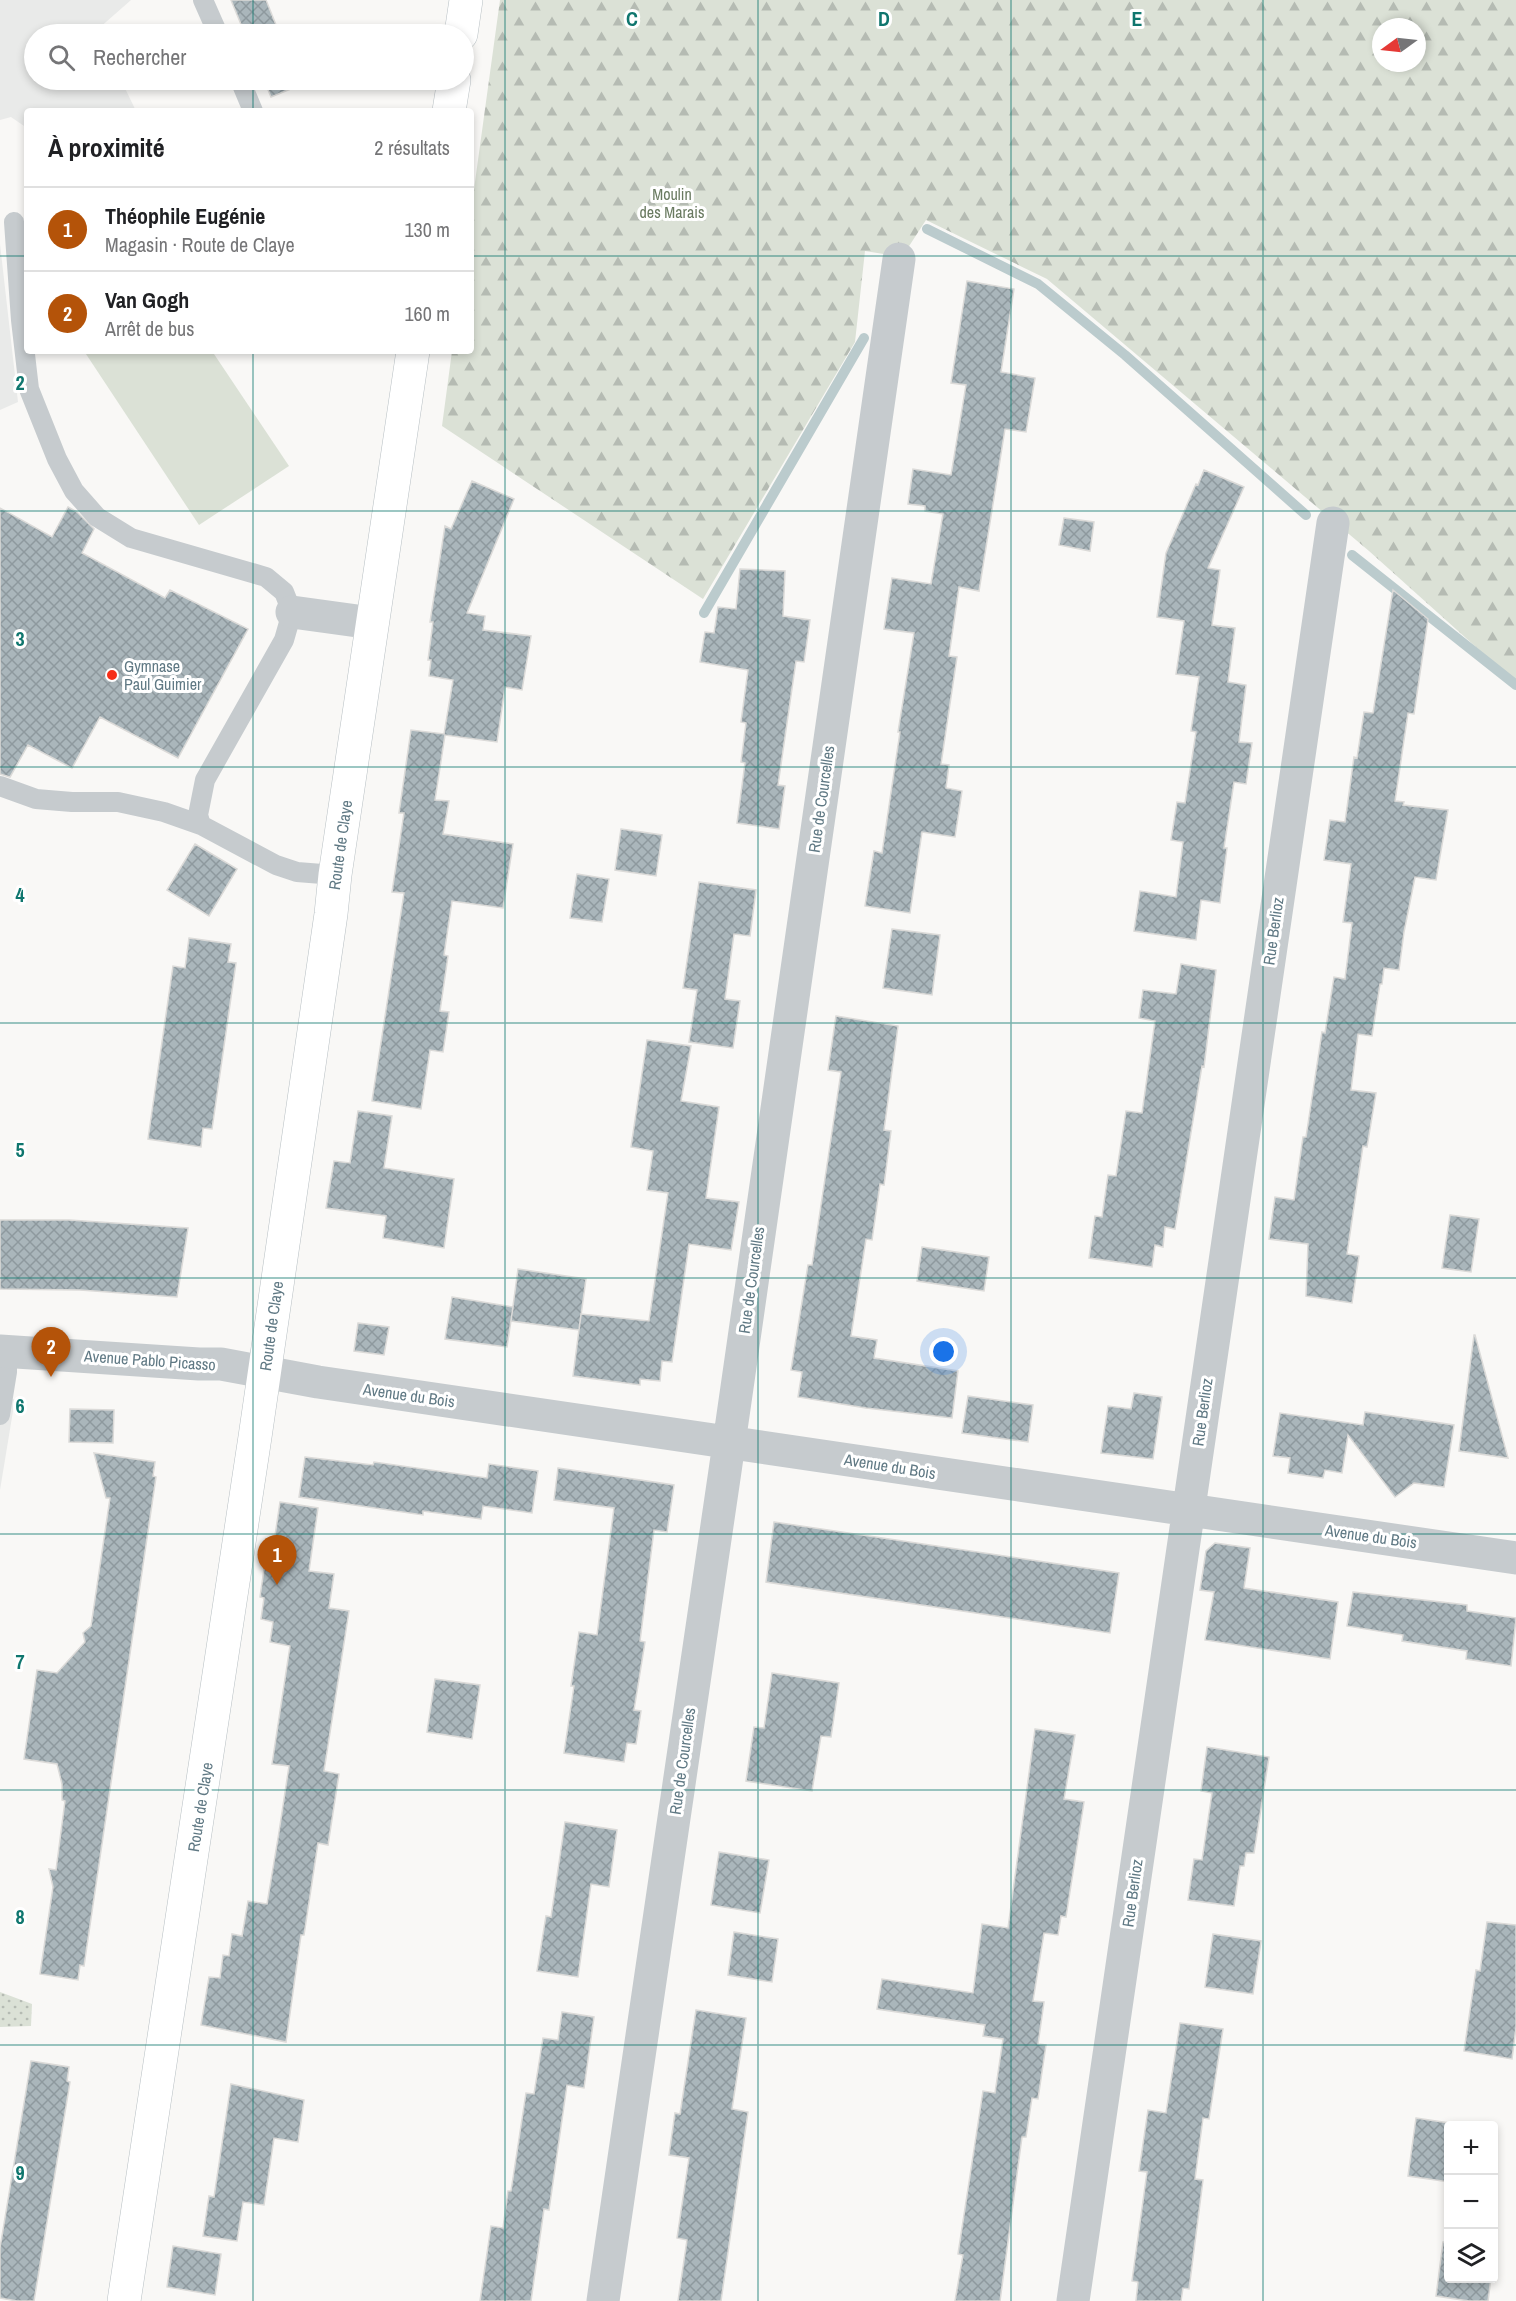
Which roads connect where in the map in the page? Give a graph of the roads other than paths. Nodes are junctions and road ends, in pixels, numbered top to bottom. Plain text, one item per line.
1 (203, 0) edge
2 (466, 0) edge
3 (214, 24) edge
4 (462, 24) edge
5 (244, 90) edge
6 (452, 90) edge
7 (252, 108) edge
8 (449, 108) edge
9 (14, 222) dead end
10 (898, 259) dead end
11 (24, 318) edge
12 (27, 354) edge
13 (412, 354) edge
14 (1333, 523) dead end
15 (292, 612) junction
16 (372, 623) junction
17 (0, 786) edge
18 (201, 825) junction
19 (335, 875) junction
20 (3, 1350) edge
21 (264, 1372) junction
22 (0, 1415) edge
23 (729, 1442) junction
24 (1187, 1511) junction
25 (1516, 1558) edge
26 (124, 2301) edge
27 (603, 2301) edge
28 (1073, 2301) edge

1 - 3 lane
2 - 4 main road
5 - 7 lane
6 - 8 main road
9 - 11 lane
10 - 23 street, Rue de Courcelles
12 - 15 lane
13 - 16 main road, Route de Claye
14 - 24 street, Rue Berlioz
15 - 16 street
15 - 18 lane
16 - 19 main road, Route de Claye
17 - 18 lane
18 - 19 lane
19 - 21 main road, Route de Claye
20 - 21 street, Avenue Pablo Picasso
20 - 22 lane
21 - 23 street, Avenue du Bois
21 - 26 main road, Route de Claye
23 - 24 street, Avenue du Bois
23 - 27 street, Rue de Courcelles
24 - 25 street, Avenue du Bois
24 - 28 street, Rue Berlioz

